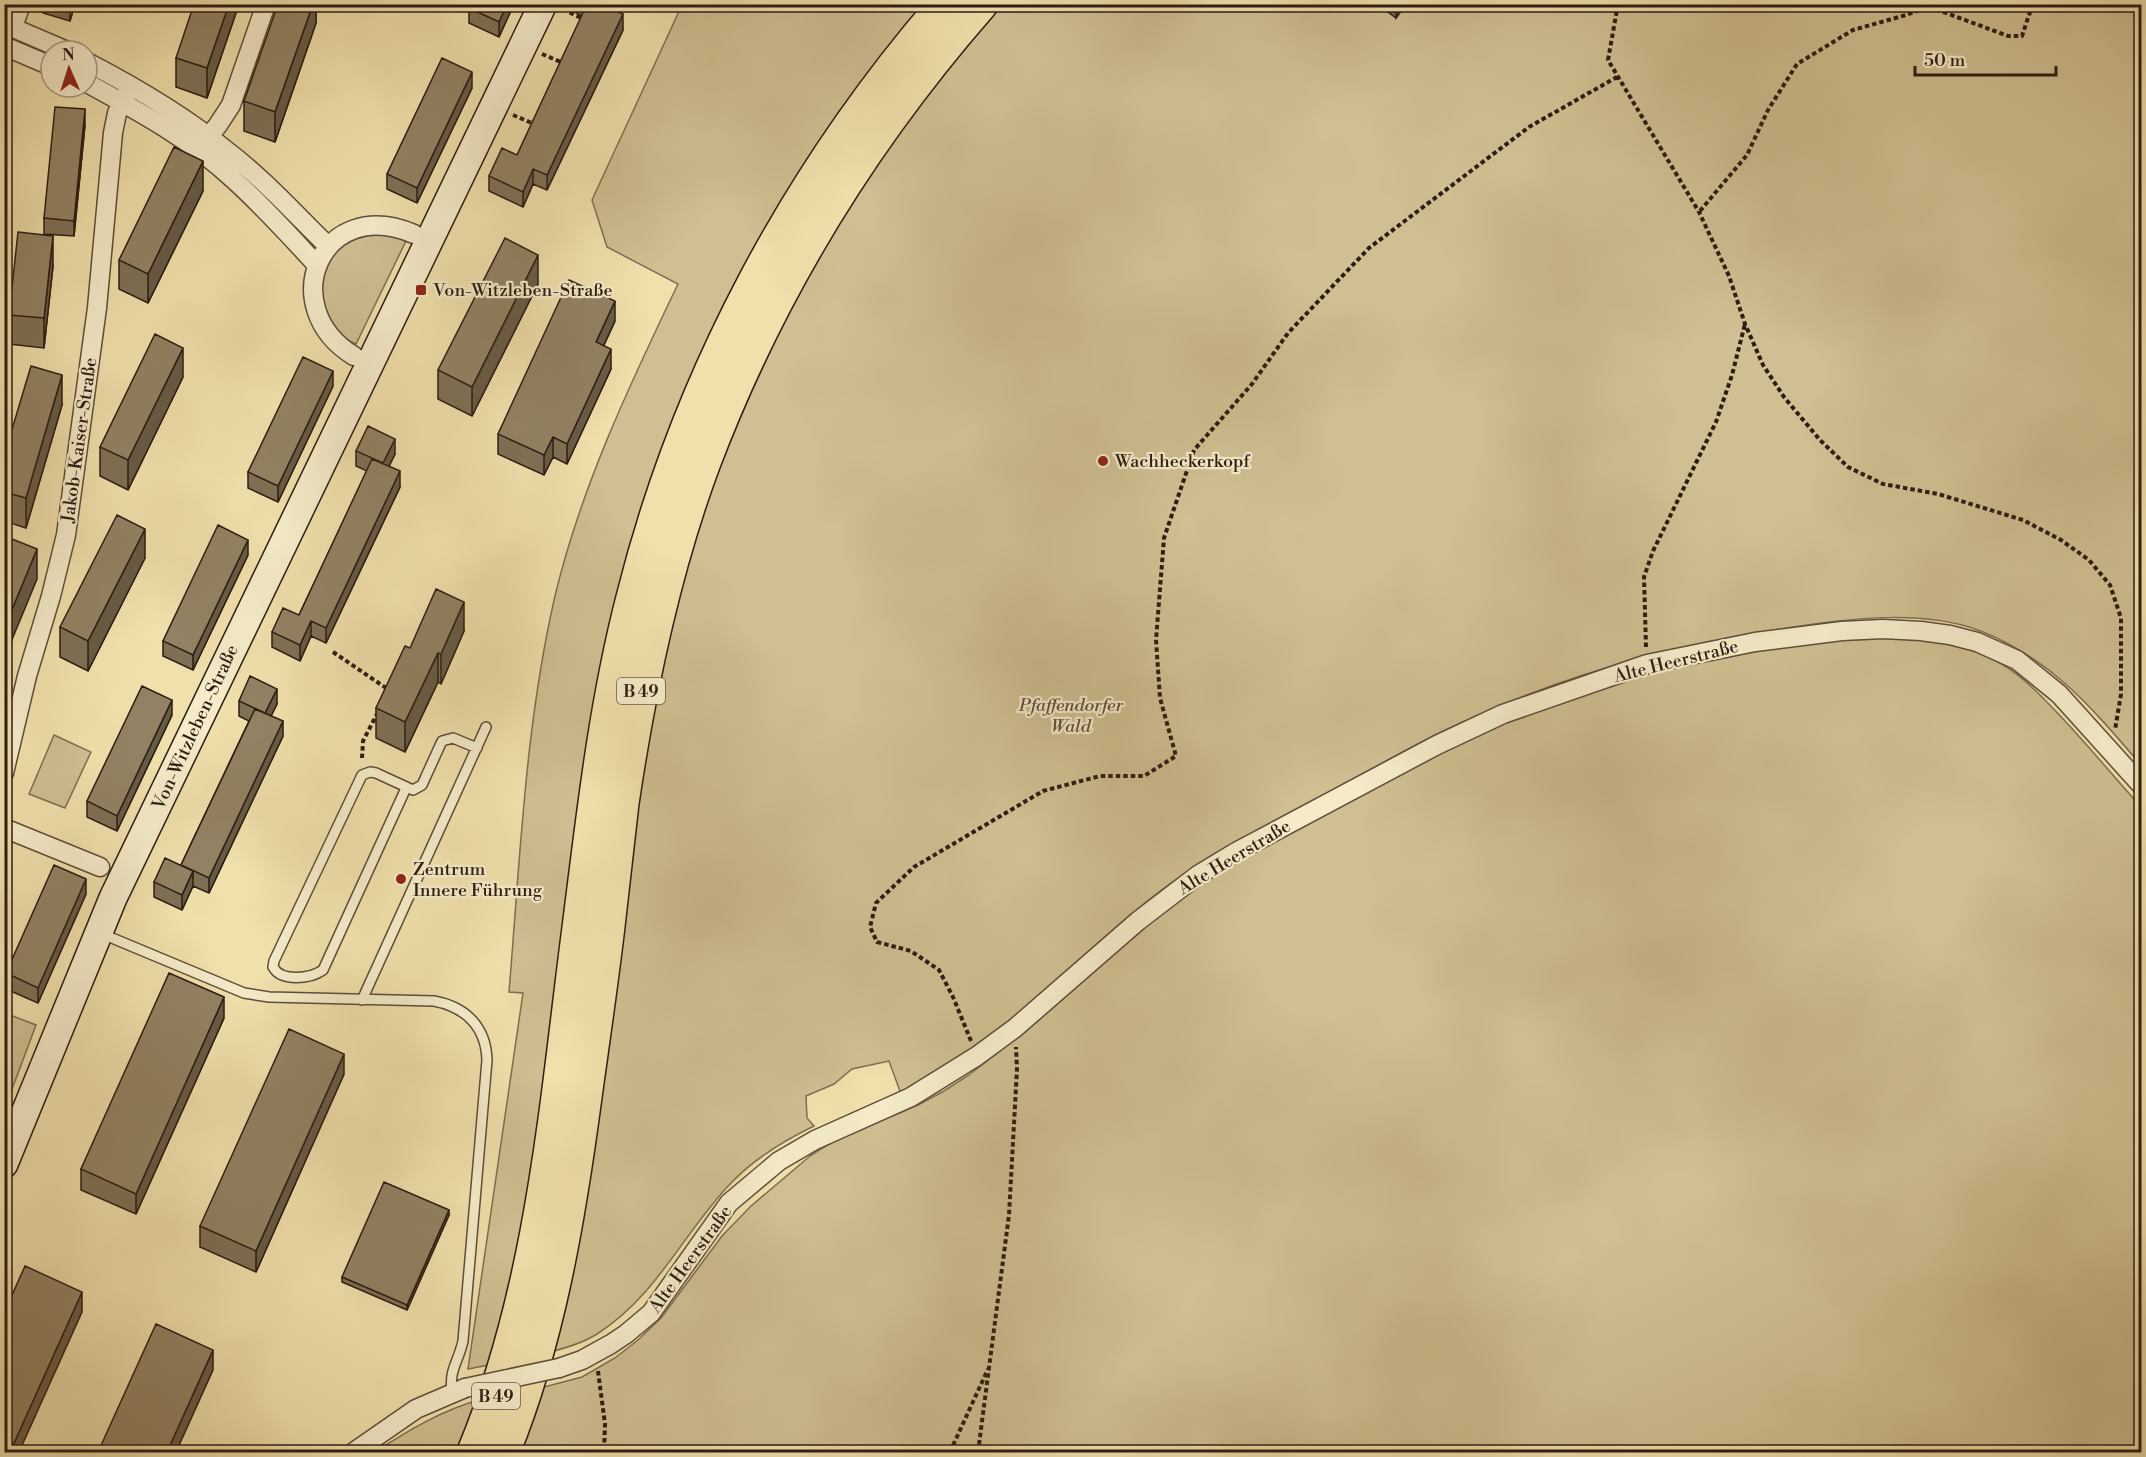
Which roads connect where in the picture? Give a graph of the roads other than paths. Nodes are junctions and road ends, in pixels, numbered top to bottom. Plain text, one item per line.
1 (21, 4) edge
2 (266, 4) edge
3 (945, 4) edge
4 (981, 4) edge
5 (550, 6) edge
6 (15, 28) edge
7 (40, 39) edge
8 (12, 49) edge
9 (39, 61) edge
10 (99, 72) edge
11 (99, 86) edge
12 (126, 94) junction
13 (203, 143) junction
14 (414, 234) dead end
15 (328, 246) junction
16 (316, 264) junction
17 (354, 356) dead end
18 (486, 727) dead end
19 (477, 748) junction
20 (4, 773) edge
21 (2142, 786) edge
22 (406, 788) junction
23 (4, 828) edge
24 (100, 867) dead end
25 (98, 932) junction
26 (362, 1000) junction
27 (4, 1164) edge
28 (459, 1390) junction
29 (354, 1452) edge
30 (474, 1452) edge
31 (503, 1452) edge

1 - 6 street
2 - 13 street
3 - 30 highway, B 49
4 - 31 highway, B 49
5 - 25 street, Von-Witzleben-Straße
6 - 7 street
6 - 8 street
8 - 9 street
10 - 12 street
11 - 12 street
12 - 13 street
12 - 20 street, Jakob-Kaiser-Straße
13 - 15 street
13 - 16 street
14 - 15 street
15 - 16 street
16 - 17 street
18 - 19 lane
19 - 22 lane
19 - 26 lane
21 - 28 street, Alte Heerstraße, bridge
22 - 22 lane
23 - 24 street
25 - 26 lane
25 - 27 street, Von-Witzleben-Straße
26 - 28 lane
28 - 29 street, Alte Heerstraße

